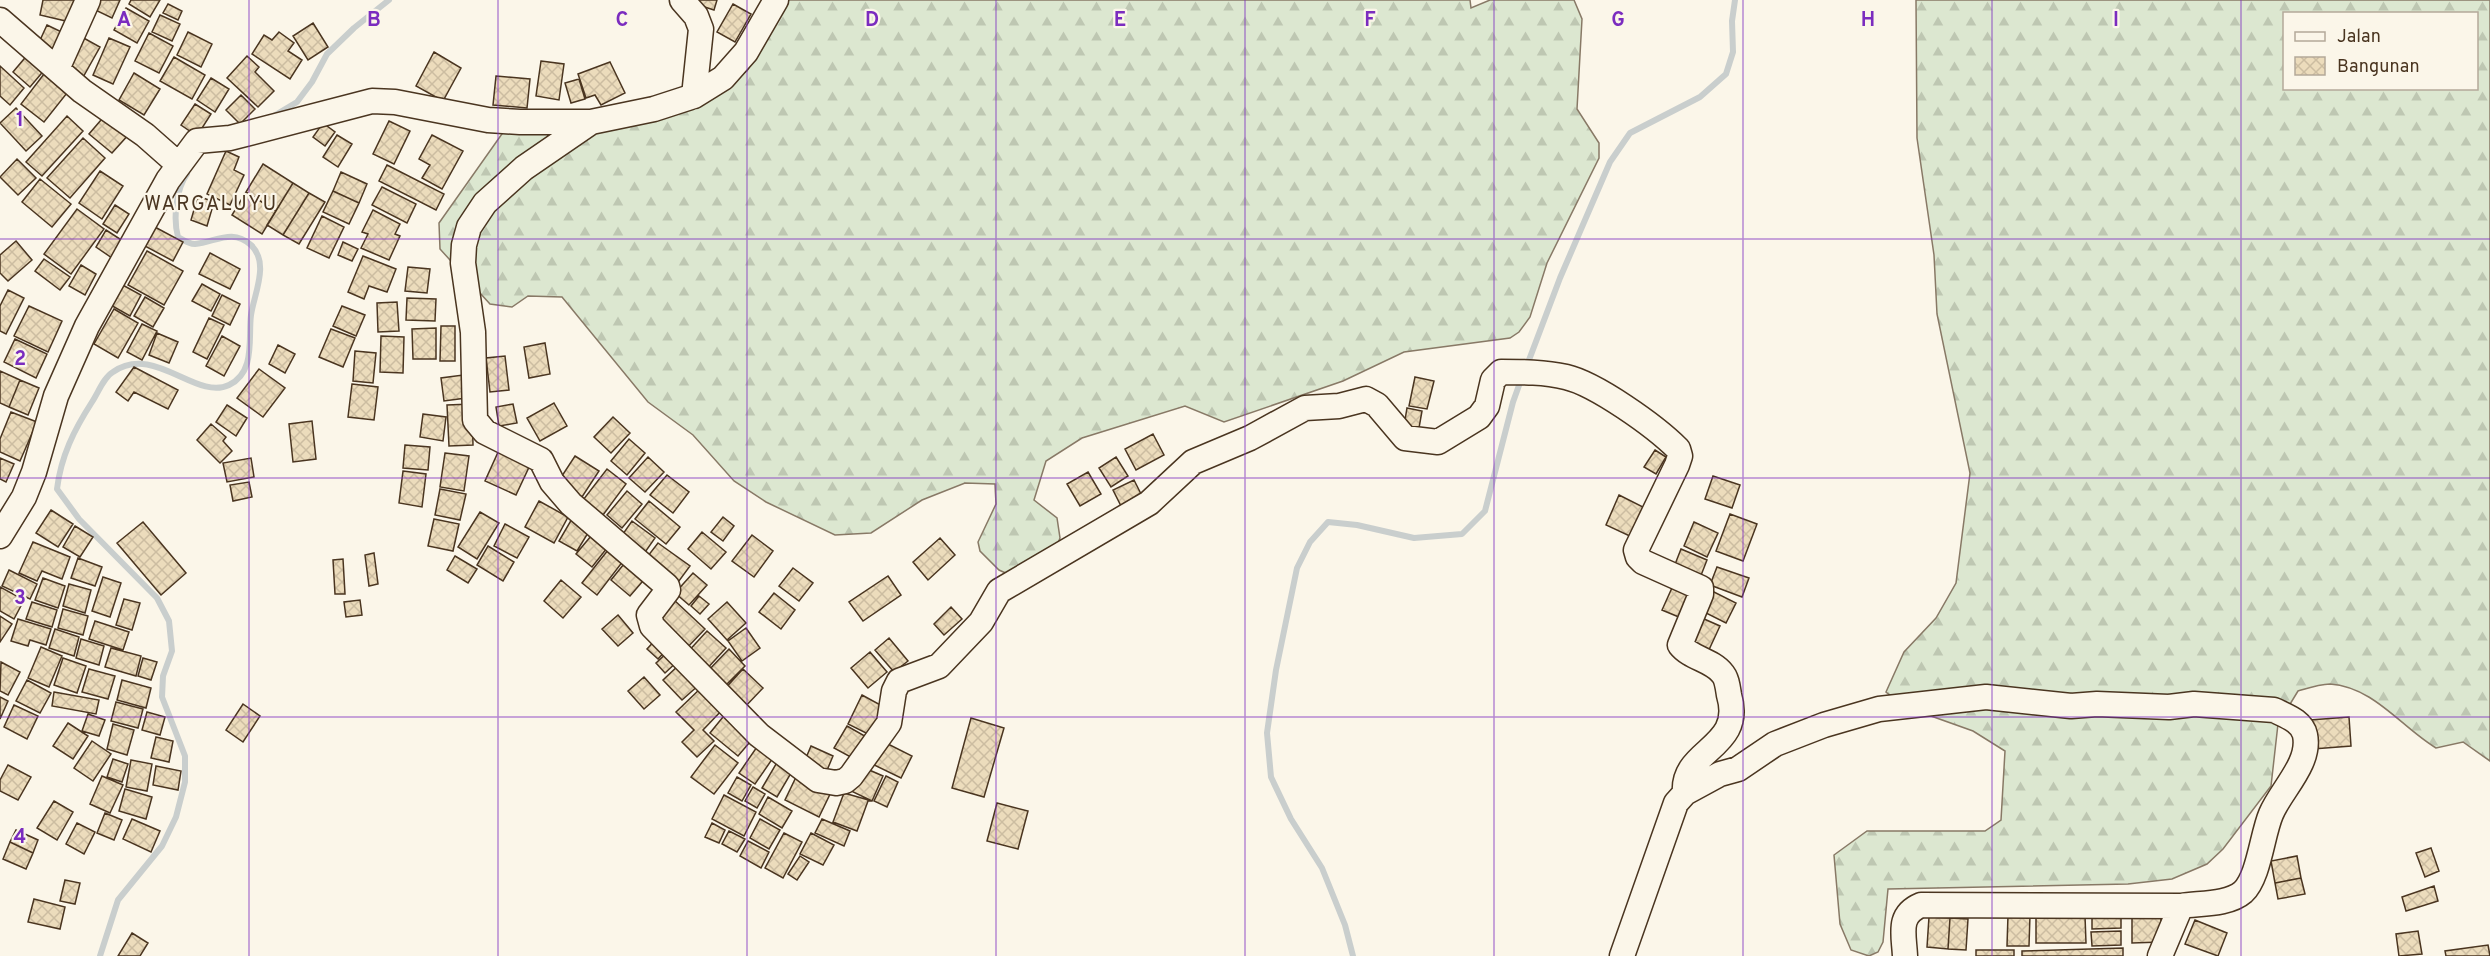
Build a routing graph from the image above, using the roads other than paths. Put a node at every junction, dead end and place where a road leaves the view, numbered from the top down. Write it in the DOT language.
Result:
graph roads {
  1 [pos="88,0"];
  2 [pos="682,0"];
  3 [pos="776,0"];
  4 [pos="0,20"];
  5 [pos="57,69"];
  6 [pos="694,96"];
  7 [pos="591,122"];
  8 [pos="179,165"];
  9 [pos="0,536"];
  10 [pos="1685,793"];
  11 [pos="2181,906"];
  12 [pos="1622,956"];
  13 [pos="1905,956"];
  14 [pos="2160,956"];
  1 -- 5 [label="street"];
  2 -- 6 [label="street"];
  3 -- 6 [label="street"];
  4 -- 5 [label="street"];
  5 -- 8 [label="street"];
  6 -- 7 [label="street"];
  7 -- 8 [label="street"];
  7 -- 10 [label="street"];
  8 -- 9 [label="street"];
  10 -- 11 [label="street"];
  10 -- 12 [label="street"];
  11 -- 13 [label="street"];
  11 -- 14 [label="street"];
}
